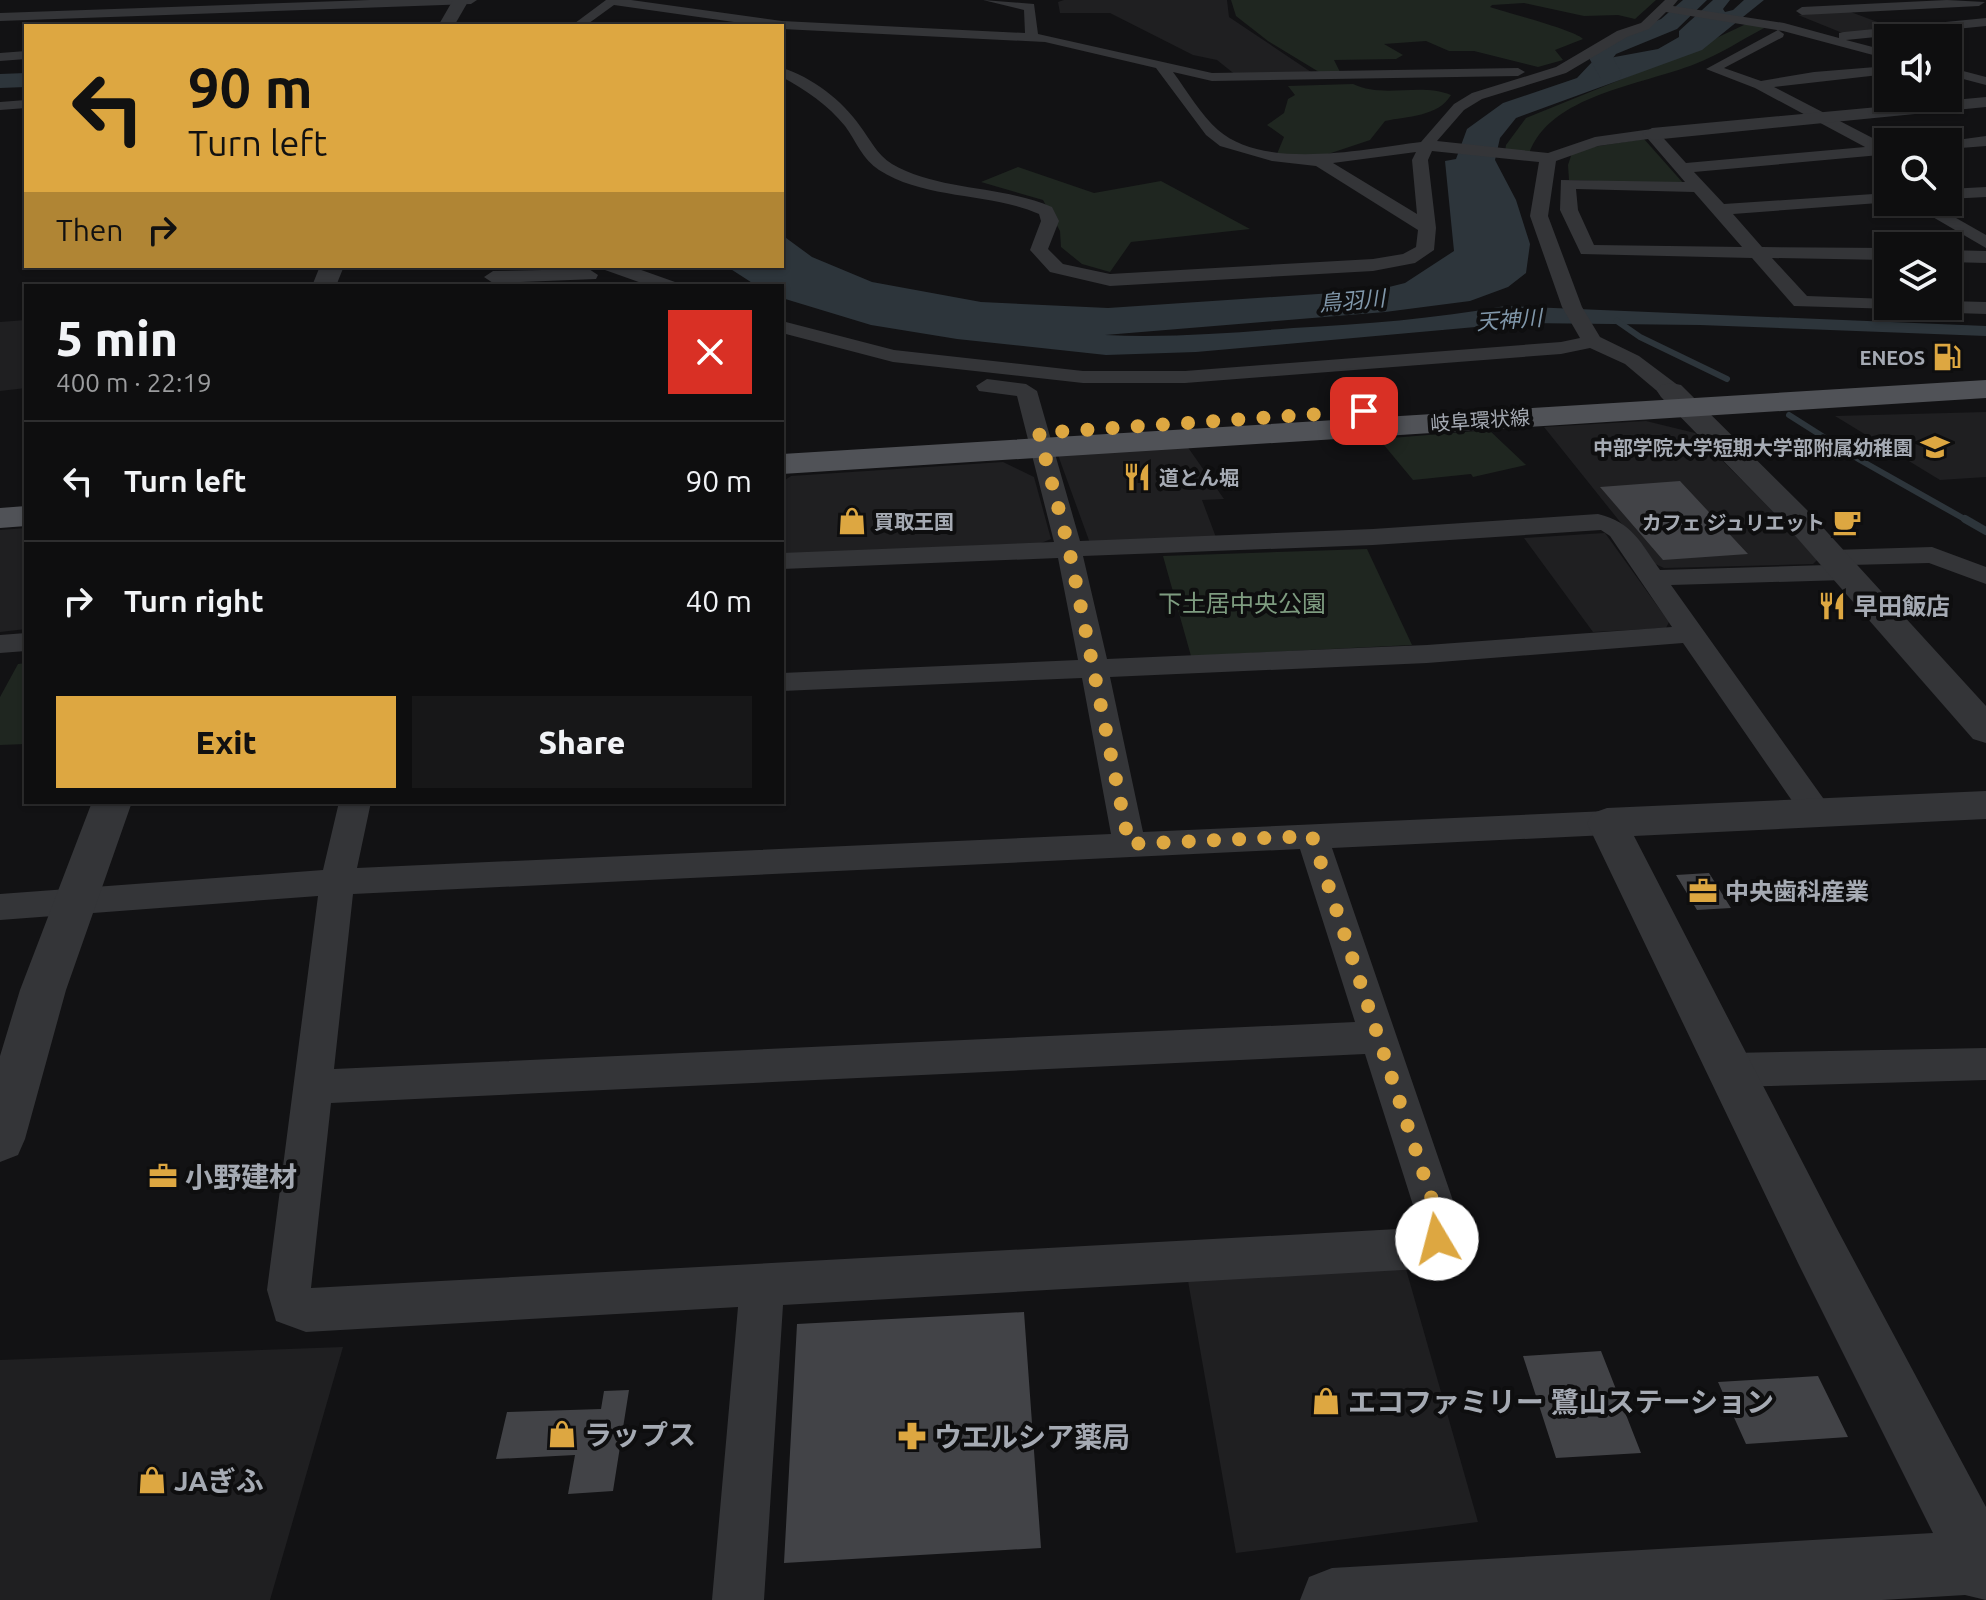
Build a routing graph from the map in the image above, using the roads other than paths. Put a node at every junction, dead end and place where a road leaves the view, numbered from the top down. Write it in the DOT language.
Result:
graph roads {
  1 [pos="461,0"];
  2 [pos="471,0"];
  3 [pos="612,0"];
  4 [pos="989,0"];
  5 [pos="1812,0"];
  6 [pos="1980,2"];
  7 [pos="264,3"];
  8 [pos="1669,6"];
  9 [pos="1802,11"];
  10 [pos="0,17"];
  11 [pos="1986,22"];
  12 [pos="243,24"];
  13 [pos="447,24"];
  14 [pos="580,24"];
  15 [pos="775,24"];
  16 [pos="784,25"];
  17 [pos="1773,28"];
  18 [pos="1032,38"];
  19 [pos="1825,38"];
  20 [pos="1874,51"];
  21 [pos="24,53"];
  22 [pos="0,54"];
  23 [pos="1162,67"];
  24 [pos="1561,70"];
  25 [pos="1874,71"];
  26 [pos="784,73"];
  27 [pos="1962,75"];
  28 [pos="1986,81"];
  29 [pos="1760,85"];
  30 [pos="1986,102"];
  31 [pos="24,104"];
  32 [pos="0,106"];
  33 [pos="1823,118"];
  34 [pos="1652,134"];
  35 [pos="1986,141"];
  36 [pos="1962,143"];
  37 [pos="1874,144"];
  38 [pos="1427,146"];
  39 [pos="1874,152"];
  40 [pos="1543,158"];
  41 [pos="1310,161"];
  42 [pos="1683,168"];
  43 [pos="1699,187"];
  44 [pos="1962,191"];
  45 [pos="1986,192"];
  46 [pos="1874,199"];
  47 [pos="1719,210"];
  48 [pos="1940,216"];
  49 [pos="1427,228"];
  50 [pos="1986,243"];
  51 [pos="1757,252"];
  52 [pos="1874,254"];
  53 [pos="1962,256"];
  54 [pos="1986,257"];
  55 [pos="618,268"];
  56 [pos="494,276"];
  57 [pos="590,276"];
  58 [pos="662,284"];
  59 [pos="1874,305"];
  60 [pos="1962,307"];
  61 [pos="1986,308"];
  62 [pos="784,328"];
  63 [pos="1588,334"];
  64 [pos="797,353"];
  65 [pos="1986,374"];
  66 [pos="1986,389"];
  67 [pos="1679,398"];
  68 [pos="1042,441"];
  69 [pos="784,447"];
  70 [pos="784,464"];
  71 [pos="24,499"];
  72 [pos="0,501"];
  73 [pos="24,516"];
  74 [pos="0,518"];
  75 [pos="1069,549"];
  76 [pos="784,561"];
  77 [pos="1839,565"];
  78 [pos="1986,576"];
  79 [pos="1652,578"];
  80 [pos="1690,634"];
  81 [pos="24,642"];
  82 [pos="0,644"];
  83 [pos="1093,668"];
  84 [pos="784,682"];
  85 [pos="1986,730"];
  86 [pos="111,804"];
  87 [pos="355,804"];
  88 [pos="1986,805"];
  89 [pos="1817,813"];
  90 [pos="1607,823"];
  91 [pos="1312,836"];
  92 [pos="1129,844"];
  93 [pos="337,882"];
  94 [pos="75,901"];
  95 [pos="0,907"];
  96 [pos="1378,1037"];
  97 [pos="1986,1064"];
  98 [pos="1731,1070"];
  99 [pos="315,1087"];
  100 [pos="0,1139"];
  101 [pos="762,1284"];
  102 [pos="1984,1565"];
  103 [pos="738,1600"];
  104 [pos="1332,1600"];
  1 -- 2 [label="street"];
  1 -- 7 [label="street"];
  1 -- 13 [label="street"];
  3 -- 14 [label="street"];
  3 -- 15 [label="street"];
  4 -- 18 [label="street"];
  5 -- 9 [label="street"];
  6 -- 9 [label="street"];
  7 -- 10 [label="street"];
  7 -- 12 [label="street"];
  8 -- 17 [label="street"];
  8 -- 24 [label="street"];
  9 -- 17 [label="street"];
  11 -- 19 [label="street"];
  16 -- 18 [label="street"];
  17 -- 19 [label="street"];
  17 -- 29 [label="street"];
  18 -- 23 [label="street"];
  19 -- 20 [label="street"];
  21 -- 22 [label="street"];
  23 -- 24 [label="street"];
  23 -- 41 [label="street"];
  24 -- 38 [label="street"];
  25 -- 29 [label="street"];
  26 -- 49 [label="street"];
  27 -- 28 [label="street"];
  29 -- 33 [label="street"];
  30 -- 33 [label="street"];
  31 -- 32 [label="street"];
  33 -- 34 [label="street"];
  33 -- 37 [label="street"];
  34 -- 40 [label="street"];
  34 -- 42 [label="street"];
  35 -- 36 [label="street"];
  38 -- 40 [label="street"];
  38 -- 41 [label="street"];
  38 -- 49 [label="street"];
  39 -- 42 [label="street"];
  40 -- 63 [label="street"];
  41 -- 49 [label="street"];
  42 -- 43 [label="street"];
  43 -- 47 [label="street"];
  43 -- 51 [label="street"];
  44 -- 45 [label="street"];
  46 -- 47 [label="street"];
  47 -- 51 [label="street"];
  48 -- 50 [label="street"];
  51 -- 52 [label="street"];
  51 -- 59 [label="street"];
  53 -- 54 [label="street"];
  55 -- 58 [label="street"];
  56 -- 57 [label="street"];
  60 -- 61 [label="street"];
  62 -- 63 [label="street"];
  63 -- 67 [label="street"];
  64 -- 68 [label="street"];
  65 -- 67 [label="main road, 岐阜環状線"];
  66 -- 67 [label="main road, 岐阜環状線"];
  67 -- 68 [label="main road, 岐阜環状線"];
  67 -- 77 [label="street"];
  68 -- 69 [label="main road, 岐阜環状線"];
  68 -- 70 [label="main road, 岐阜環状線"];
  68 -- 75 [label="street"];
  71 -- 72 [label="main road"];
  73 -- 74 [label="main road"];
  75 -- 76 [label="street"];
  75 -- 79 [label="street"];
  75 -- 83 [label="street"];
  77 -- 78 [label="street"];
  77 -- 79 [label="street"];
  77 -- 85 [label="street"];
  79 -- 80 [label="street"];
  80 -- 83 [label="street"];
  80 -- 89 [label="street"];
  81 -- 82 [label="street"];
  83 -- 84 [label="street"];
  83 -- 92 [label="street"];
  86 -- 94 [label="street"];
  87 -- 93 [label="street"];
  88 -- 89 [label="street"];
  89 -- 90 [label="street"];
  90 -- 91 [label="street"];
  90 -- 98 [label="street"];
  91 -- 92 [label="street"];
  91 -- 96 [label="street"];
  92 -- 93 [label="street"];
  93 -- 94 [label="street"];
  93 -- 99 [label="street"];
  94 -- 95 [label="street"];
  94 -- 100 [label="street"];
  96 -- 99 [label="street"];
  96 -- 101 [label="street"];
  97 -- 98 [label="street"];
  98 -- 102 [label="street"];
  99 -- 101 [label="street"];
  101 -- 103 [label="street"];
  102 -- 104 [label="street"];
}
